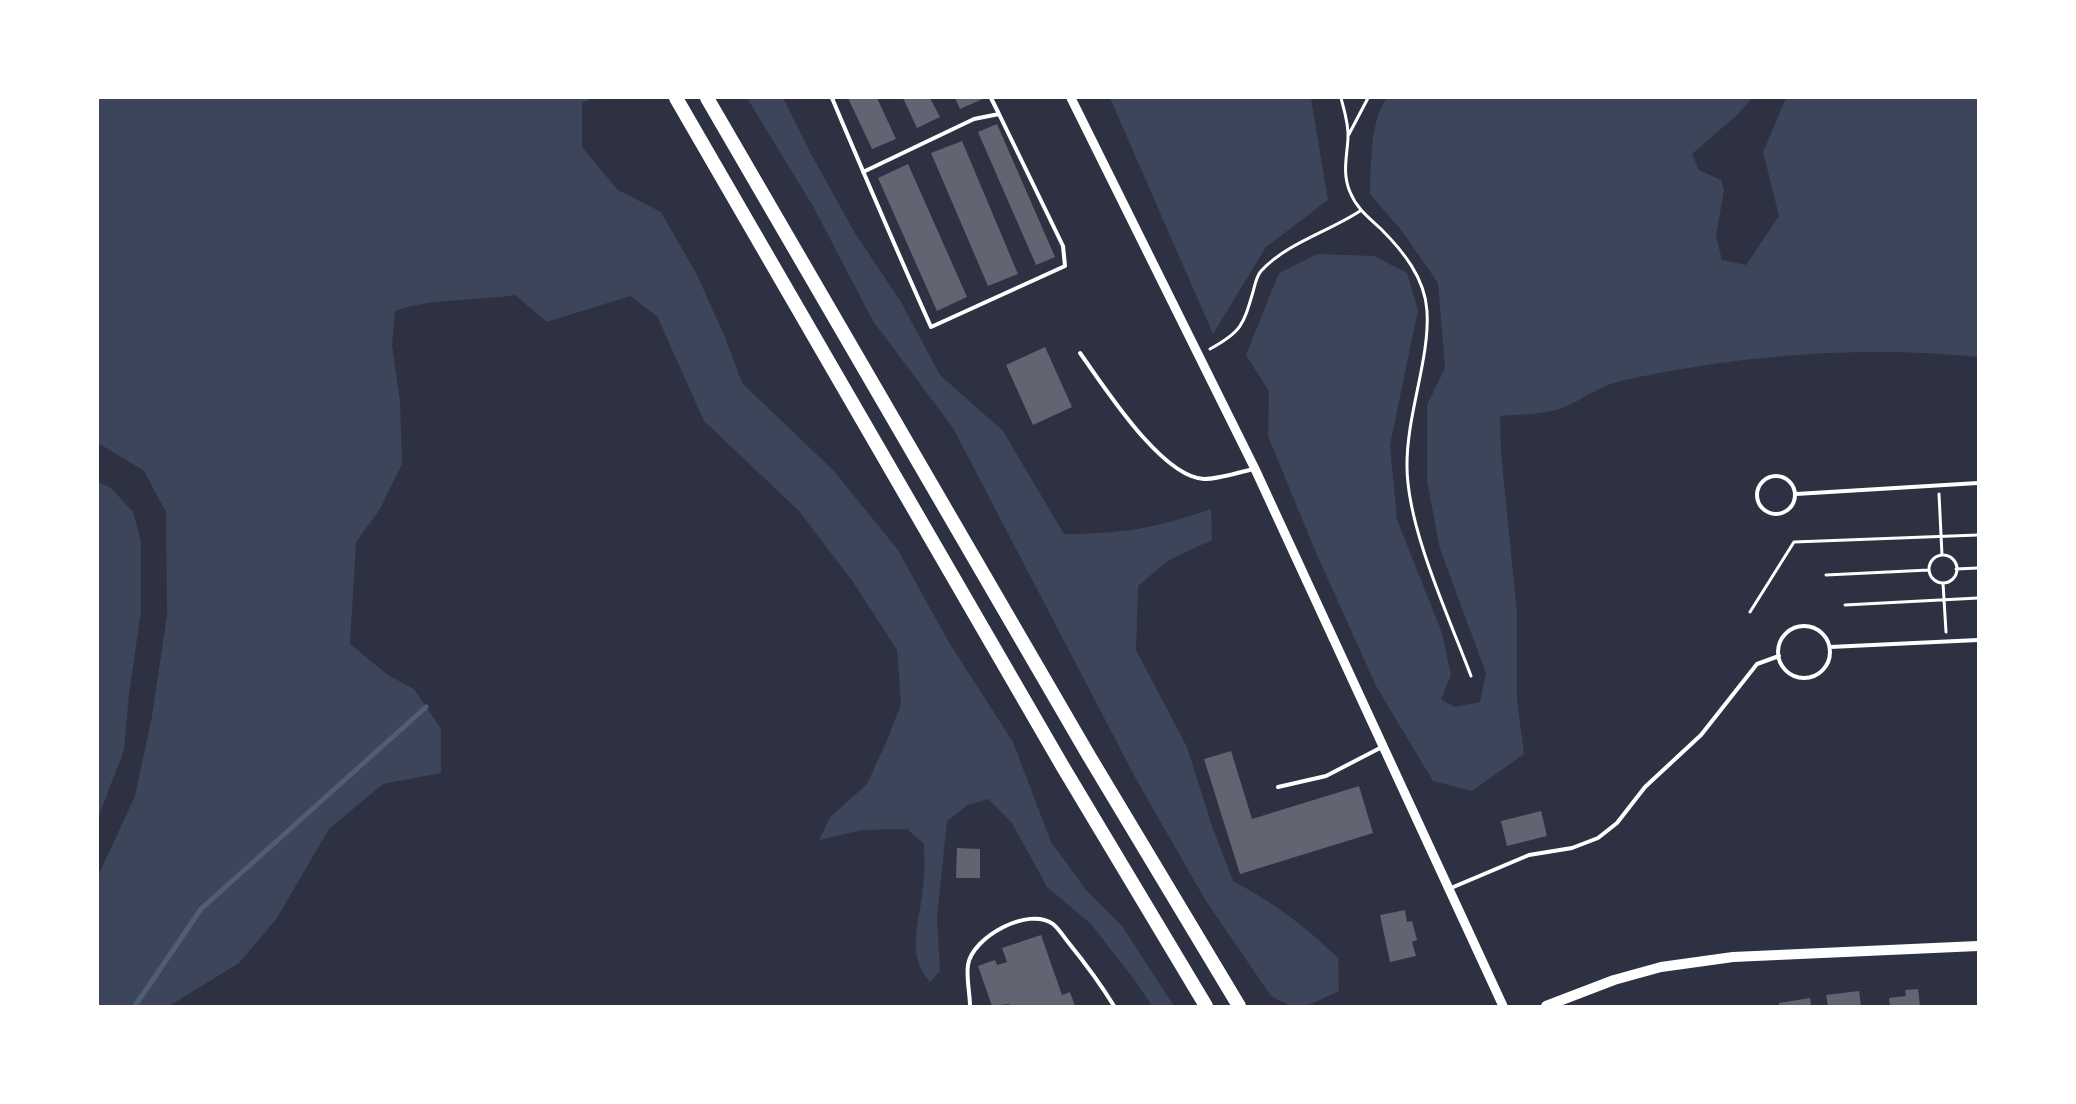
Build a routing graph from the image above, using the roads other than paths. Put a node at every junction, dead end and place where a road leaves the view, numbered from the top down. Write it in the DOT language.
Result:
graph roads {
  1 [pos="676,98"];
  2 [pos="707,98"];
  3 [pos="832,98"];
  4 [pos="991,98"];
  5 [pos="1071,98"];
  6 [pos="999,114"];
  7 [pos="863,172"];
  8 [pos="1080,353"];
  9 [pos="1255,469"];
  10 [pos="1978,483"];
  11 [pos="1796,494"];
  12 [pos="1978,640"];
  13 [pos="1830,647"];
  14 [pos="1779,656"];
  15 [pos="1383,747"];
  16 [pos="1278,787"];
  17 [pos="1448,889"];
  18 [pos="1978,946"];
  19 [pos="970,1006"];
  20 [pos="1114,1006"];
  21 [pos="1206,1006"];
  22 [pos="1239,1006"];
  23 [pos="1503,1006"];
  24 [pos="1546,1006"];
  1 -- 21 [label="highway"];
  2 -- 22 [label="highway"];
  3 -- 7 [label="lane"];
  4 -- 6 [label="lane"];
  5 -- 9 [label="street"];
  6 -- 7 [label="lane"];
  6 -- 7 [label="lane"];
  8 -- 9 [label="lane"];
  9 -- 15 [label="street"];
  10 -- 11 [label="lane"];
  11 -- 11 [label="lane"];
  12 -- 13 [label="lane"];
  13 -- 14 [label="lane"];
  13 -- 14 [label="lane"];
  14 -- 17 [label="lane"];
  15 -- 16 [label="lane"];
  15 -- 17 [label="street"];
  17 -- 23 [label="street"];
  18 -- 24 [label="main road"];
  19 -- 20 [label="lane"];
}
